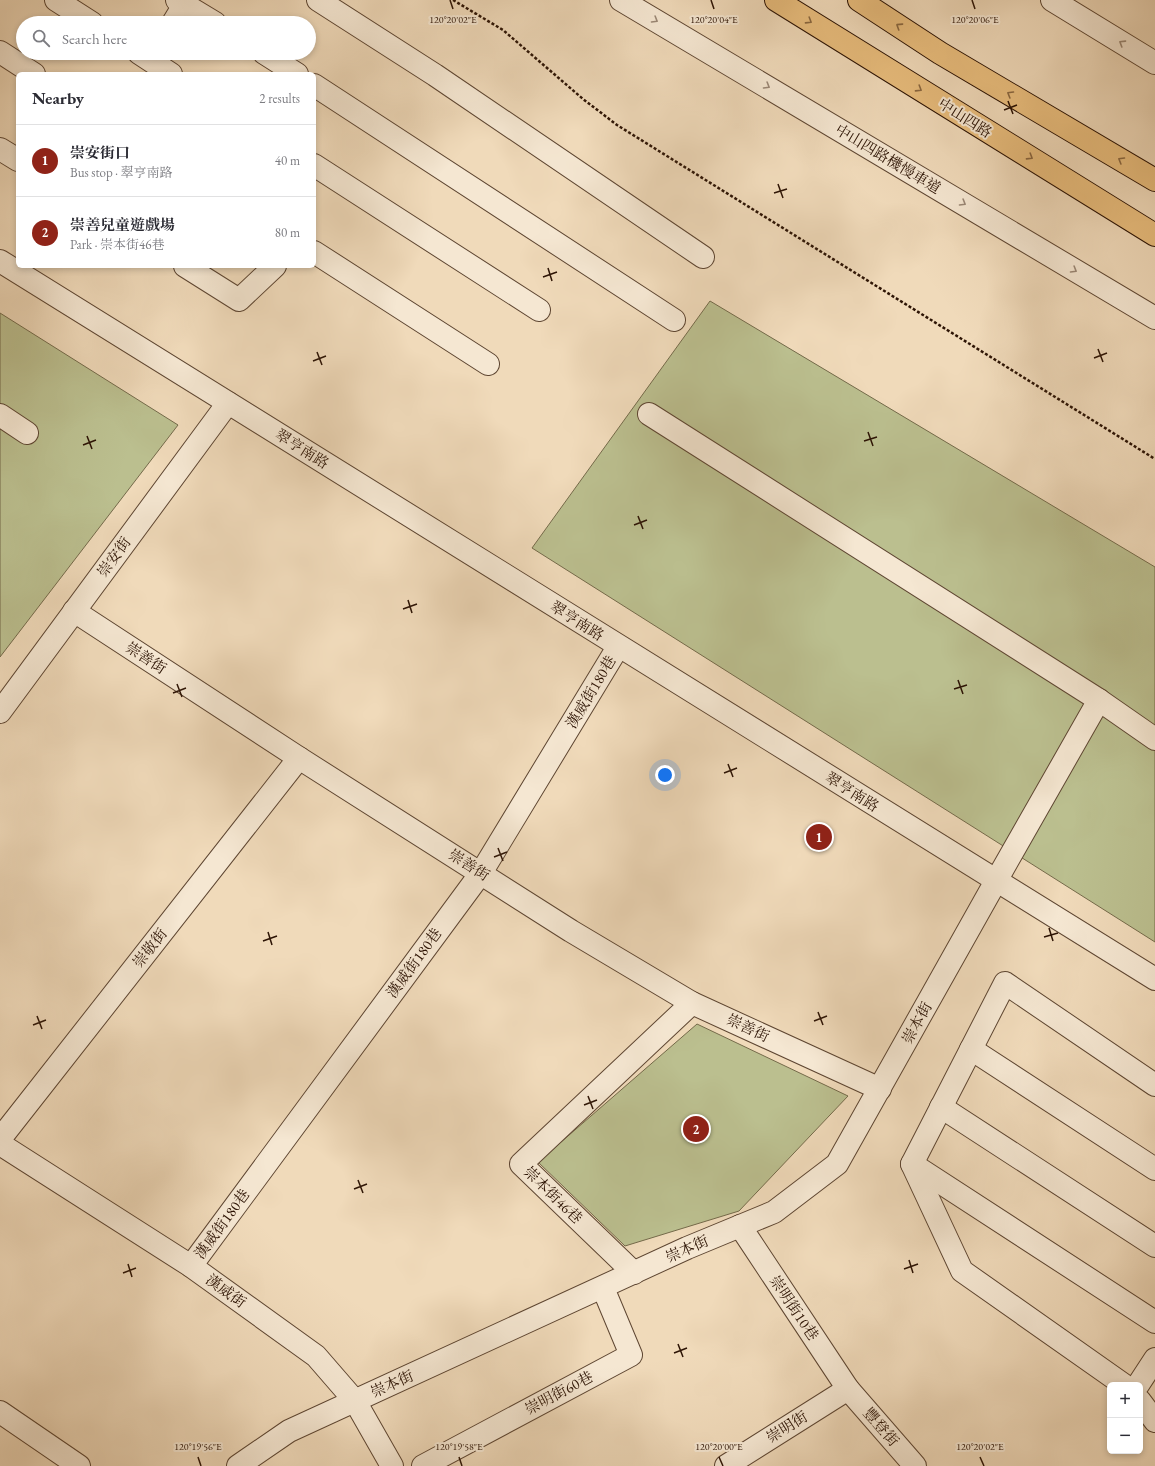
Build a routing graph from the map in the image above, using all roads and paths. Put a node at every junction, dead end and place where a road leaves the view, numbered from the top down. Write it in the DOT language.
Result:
graph roads {
  1 [pos="56,0"];
  2 [pos="318,0"];
  3 [pos="453,0"];
  4 [pos="622,0"];
  5 [pos="776,0"];
  6 [pos="859,0"];
  7 [pos="1052,0"];
  8 [pos="183,1"];
  9 [pos="81,16"];
  10 [pos="176,16"];
  11 [pos="205,16"];
  12 [pos="0,52"];
  13 [pos="154,60"];
  14 [pos="275,60"];
  15 [pos="1155,63"];
  16 [pos="31,72"];
  17 [pos="169,72"];
  18 [pos="294,72"];
  19 [pos="316,86"];
  20 [pos="0,149"];
  21 [pos="16,159"];
  22 [pos="316,166"];
  23 [pos="1155,180"];
  24 [pos="1155,235"];
  25 [pos="316,253"];
  26 [pos="703,257"];
  27 [pos="0,261"];
  28 [pos="188,268"];
  29 [pos="273,268"];
  30 [pos="539,310"];
  31 [pos="1155,318"];
  32 [pos="674,320"];
  33 [pos="488,364"];
  34 [pos="228,403"];
  35 [pos="649,414"];
  36 [pos="0,415"];
  37 [pos="27,433"];
  38 [pos="1155,459"];
  39 [pos="74,611"];
  40 [pos="618,647"];
  41 [pos="1099,700"];
  42 [pos="0,712"];
  43 [pos="1155,739"];
  44 [pos="299,758"];
  45 [pos="481,873"];
  46 [pos="996,880"];
  47 [pos="1155,979"];
  48 [pos="692,1003"];
  49 [pos="970,1050"];
  50 [pos="1155,1085"];
  51 [pos="880,1089"];
  52 [pos="941,1107"];
  53 [pos="0,1139"];
  54 [pos="0,1144"];
  55 [pos="912,1164"];
  56 [pos="1155,1169"];
  57 [pos="740,1226"];
  58 [pos="1155,1246"];
  59 [pos="191,1266"];
  60 [pos="634,1273"];
  61 [pos="603,1288"];
  62 [pos="1155,1322"];
  63 [pos="1155,1359"];
  64 [pos="1120,1382"];
  65 [pos="1140,1382"];
  66 [pos="848,1389"];
  67 [pos="355,1401"];
  68 [pos="1143,1405"];
  69 [pos="0,1412"];
  70 [pos="1155,1421"];
  71 [pos="79,1466"];
  72 [pos="238,1466"];
  73 [pos="392,1466"];
  74 [pos="423,1466"];
  75 [pos="726,1466"];
  76 [pos="915,1466"];
  1 -- 9 [label="street"];
  2 -- 26 [label="street"];
  3 -- 38 [label="path"];
  4 -- 31 [label="street, 中山四路機慢車道, one-way"];
  5 -- 24 [label="main road, 中山四路, one-way"];
  23 -- 6 [label="main road, one-way"];
  15 -- 7 [label="street, one-way"];
  8 -- 10 [label="street"];
  8 -- 11 [label="street"];
  12 -- 16 [label="street"];
  13 -- 17 [label="street"];
  14 -- 18 [label="street"];
  19 -- 32 [label="street"];
  20 -- 21 [label="street"];
  22 -- 30 [label="street"];
  25 -- 33 [label="street"];
  27 -- 34 [label="street, 翠亨南路"];
  28 -- 29 [label="street"];
  34 -- 39 [label="street, 崇安街"];
  34 -- 40 [label="street, 翠亨南路"];
  35 -- 41 [label="street"];
  36 -- 37 [label="street"];
  39 -- 42 [label="street, 崇安街"];
  39 -- 44 [label="street, 崇善街"];
  40 -- 45 [label="street, 漢威街180巷"];
  40 -- 46 [label="street, 翠亨南路"];
  41 -- 43 [label="street"];
  41 -- 46 [label="street, 崇本街"];
  44 -- 45 [label="street, 崇善街"];
  44 -- 53 [label="street, 崇敬街"];
  45 -- 48 [label="street, 崇善街"];
  45 -- 59 [label="street, 漢威街180巷"];
  46 -- 47 [label="street, 翠亨南路"];
  46 -- 51 [label="street, 崇本街"];
  48 -- 51 [label="street, 崇善街"];
  48 -- 60 [label="street, 崇本街46巷"];
  49 -- 50 [label="street"];
  49 -- 52 [label="street"];
  49 -- 56 [label="street"];
  51 -- 57 [label="street, 崇本街"];
  52 -- 55 [label="street"];
  52 -- 58 [label="street"];
  54 -- 59 [label="street, 漢威街"];
  55 -- 62 [label="street"];
  55 -- 64 [label="street"];
  57 -- 60 [label="street, 崇本街"];
  57 -- 66 [label="street, 崇明街10巷"];
  59 -- 67 [label="street, 漢威街"];
  60 -- 61 [label="street, 崇本街"];
  61 -- 67 [label="street, 崇本街"];
  61 -- 74 [label="street, 崇明街60巷"];
  63 -- 65 [label="street"];
  66 -- 75 [label="street, 崇明街"];
  66 -- 76 [label="street, 豐登街"];
  67 -- 72 [label="street, 崇本街"];
  67 -- 73 [label="street, 漢威街"];
  68 -- 70 [label="street"];
  69 -- 71 [label="street"];
}
